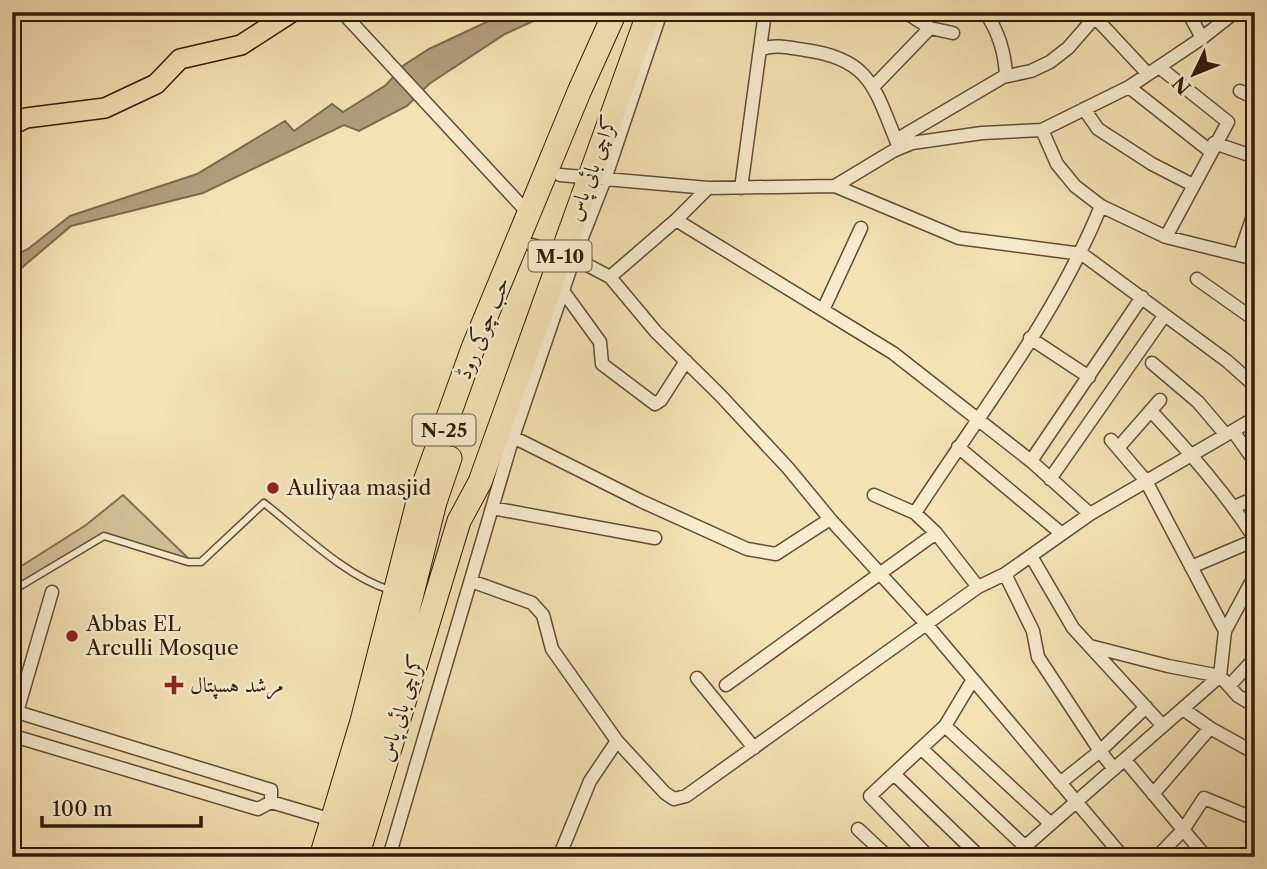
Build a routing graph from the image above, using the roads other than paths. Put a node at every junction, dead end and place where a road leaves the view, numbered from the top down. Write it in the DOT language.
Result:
graph roads {
  1 [pos="292,12"];
  2 [pos="342,12"];
  3 [pos="765,12"];
  4 [pos="905,12"];
  5 [pos="985,12"];
  6 [pos="1188,12"];
  7 [pos="1232,13"];
  8 [pos="1093,15"];
  9 [pos="614,16"];
  10 [pos="653,18"];
  11 [pos="930,28"];
  12 [pos="953,33"];
  13 [pos="1202,38"];
  14 [pos="762,49"];
  15 [pos="1153,71"];
  16 [pos="1006,76"];
  17 [pos="873,87"];
  18 [pos="1129,87"];
  19 [pos="1240,91"];
  20 [pos="1255,98"];
  21 [pos="1084,109"];
  22 [pos="12,125"];
  23 [pos="1042,130"];
  24 [pos="898,144"];
  25 [pos="1212,147"];
  26 [pos="1255,157"];
  27 [pos="560,175"];
  28 [pos="597,178"];
  29 [pos="1193,185"];
  30 [pos="835,186"];
  31 [pos="708,188"];
  32 [pos="741,188"];
  33 [pos="1101,206"];
  34 [pos="1255,210"];
  35 [pos="528,214"];
  36 [pos="676,220"];
  37 [pos="861,228"];
  38 [pos="1166,237"];
  39 [pos="532,245"];
  40 [pos="1082,254"];
  41 [pos="1240,254"];
  42 [pos="567,256"];
  43 [pos="1255,259"];
  44 [pos="610,277"];
  45 [pos="1197,279"];
  46 [pos="563,291"];
  47 [pos="1142,297"];
  48 [pos="823,310"];
  49 [pos="1164,316"];
  50 [pos="1255,320"];
  51 [pos="1030,338"];
  52 [pos="686,361"];
  53 [pos="1152,363"];
  54 [pos="1089,377"];
  55 [pos="1255,386"];
  56 [pos="1160,400"];
  57 [pos="1150,411"];
  58 [pos="1255,418"];
  59 [pos="979,420"];
  60 [pos="1229,433"];
  61 [pos="513,437"];
  62 [pos="958,447"];
  63 [pos="1192,455"];
  64 [pos="1031,461"];
  65 [pos="1255,462"];
  66 [pos="1050,479"];
  67 [pos="1146,481"];
  68 [pos="874,495"];
  69 [pos="1255,498"];
  70 [pos="1234,507"];
  71 [pos="492,508"];
  72 [pos="915,513"];
  73 [pos="1090,514"];
  74 [pos="830,519"];
  75 [pos="936,533"];
  76 [pos="1062,534"];
  77 [pos="655,538"];
  78 [pos="1255,540"];
  79 [pos="1031,556"];
  80 [pos="1191,567"];
  81 [pos="880,572"];
  82 [pos="1005,574"];
  83 [pos="457,576"];
  84 [pos="1255,576"];
  85 [pos="978,587"];
  86 [pos="12,591"];
  87 [pos="395,591"];
  88 [pos="52,592"];
  89 [pos="927,625"];
  90 [pos="1225,631"];
  91 [pos="1090,646"];
  92 [pos="1255,658"];
  93 [pos="1220,676"];
  94 [pos="697,678"];
  95 [pos="972,681"];
  96 [pos="726,685"];
  97 [pos="1230,685"];
  98 [pos="1255,706"];
  99 [pos="1146,707"];
  100 [pos="1183,709"];
  101 [pos="17,712"];
  102 [pos="945,726"];
  103 [pos="1163,726"];
  104 [pos="12,727"];
  105 [pos="1210,728"];
  106 [pos="12,733"];
  107 [pos="617,741"];
  108 [pos="754,748"];
  109 [pos="922,749"];
  110 [pos="1100,751"];
  111 [pos="1255,752"];
  112 [pos="1119,764"];
  113 [pos="894,774"];
  114 [pos="1060,783"];
  115 [pos="1153,794"];
  116 [pos="271,802"];
  117 [pos="1076,802"];
  118 [pos="1255,818"];
  119 [pos="332,820"];
  120 [pos="1051,824"];
  121 [pos="858,828"];
  122 [pos="1183,830"];
  123 [pos="1025,846"];
  124 [pos="321,857"];
  125 [pos="340,857"];
  126 [pos="357,857"];
  127 [pos="372,857"];
  128 [pos="389,857"];
  129 [pos="559,857"];
  130 [pos="888,857"];
  131 [pos="929,857"];
  132 [pos="980,857"];
  133 [pos="1013,857"];
  134 [pos="1036,857"];
  135 [pos="1123,857"];
  136 [pos="1157,857"];
  137 [pos="1206,857"];
  1 -- 22 [label="main road"];
  2 -- 35 [label="street"];
  3 -- 14 [label="street"];
  4 -- 11 [label="street"];
  5 -- 16 [label="street"];
  6 -- 13 [label="street"];
  7 -- 13 [label="street"];
  8 -- 15 [label="street"];
  8 -- 16 [label="street"];
  9 -- 27 [label="highway"];
  9 -- 35 [label="highway, حب چوکی روڈ / N-25"];
  10 -- 28 [label="highway, کراچی بائی پاس / M-10"];
  11 -- 12 [label="street"];
  11 -- 17 [label="street"];
  13 -- 15 [label="street"];
  14 -- 17 [label="street"];
  14 -- 32 [label="street"];
  15 -- 18 [label="street"];
  15 -- 25 [label="street"];
  16 -- 24 [label="street"];
  17 -- 24 [label="street"];
  18 -- 21 [label="street"];
  18 -- 25 [label="street"];
  19 -- 20 [label="street"];
  21 -- 23 [label="street"];
  21 -- 29 [label="street"];
  23 -- 24 [label="street"];
  23 -- 33 [label="street"];
  24 -- 30 [label="street"];
  25 -- 26 [label="street"];
  25 -- 29 [label="street"];
  27 -- 28 [label="street"];
  27 -- 39 [label="highway"];
  28 -- 31 [label="street"];
  28 -- 42 [label="highway, کراچی بائی پاس / M-10"];
  29 -- 38 [label="street"];
  30 -- 32 [label="street"];
  30 -- 40 [label="street"];
  31 -- 32 [label="street"];
  31 -- 36 [label="street"];
  33 -- 38 [label="street"];
  33 -- 40 [label="street"];
  34 -- 41 [label="street"];
  35 -- 87 [label="highway, حب چوکی روڈ / N-25"];
  36 -- 44 [label="street"];
  36 -- 48 [label="street"];
  37 -- 48 [label="street"];
  38 -- 41 [label="street"];
  39 -- 42 [label="street"];
  39 -- 125 [label="highway"];
  40 -- 47 [label="street"];
  40 -- 51 [label="street"];
  41 -- 43 [label="street"];
  42 -- 44 [label="street"];
  42 -- 46 [label="street"];
  42 -- 83 [label="highway, کراچی بائی پاس / M-10"];
  44 -- 52 [label="street"];
  45 -- 50 [label="street"];
  46 -- 52 [label="street"];
  46 -- 61 [label="street"];
  47 -- 49 [label="street"];
  47 -- 54 [label="street"];
  48 -- 59 [label="street"];
  49 -- 55 [label="street"];
  49 -- 66 [label="street"];
  51 -- 54 [label="street"];
  51 -- 59 [label="street"];
  52 -- 74 [label="street"];
  53 -- 60 [label="street"];
  54 -- 64 [label="street"];
  56 -- 57 [label="street"];
  57 -- 63 [label="street"];
  57 -- 67 [label="street"];
  58 -- 60 [label="street"];
  59 -- 62 [label="street"];
  59 -- 64 [label="street"];
  60 -- 63 [label="street"];
  60 -- 65 [label="street"];
  61 -- 71 [label="street"];
  61 -- 74 [label="street"];
  62 -- 72 [label="street"];
  62 -- 76 [label="street"];
  63 -- 67 [label="street"];
  63 -- 70 [label="street"];
  64 -- 66 [label="street"];
  66 -- 73 [label="street"];
  67 -- 73 [label="street"];
  67 -- 80 [label="street"];
  68 -- 72 [label="street"];
  69 -- 70 [label="street"];
  70 -- 78 [label="street"];
  71 -- 77 [label="street"];
  71 -- 83 [label="street"];
  72 -- 75 [label="street"];
  73 -- 76 [label="street"];
  74 -- 81 [label="street"];
  75 -- 81 [label="street"];
  75 -- 85 [label="street"];
  76 -- 79 [label="street"];
  78 -- 80 [label="street"];
  79 -- 82 [label="street"];
  79 -- 91 [label="street"];
  80 -- 90 [label="street"];
  81 -- 89 [label="street"];
  81 -- 96 [label="street"];
  82 -- 85 [label="street"];
  82 -- 110 [label="street"];
  83 -- 107 [label="street"];
  83 -- 126 [label="highway, کراچی بائی پاس / M-10"];
  83 -- 127 [label="highway, کراچی بائی پاس / M-10"];
  83 -- 128 [label="street"];
  84 -- 90 [label="street"];
  85 -- 89 [label="street"];
  86 -- 87 [label="lane"];
  87 -- 119 [label="highway, حب چوکی روڈ / N-25"];
  88 -- 101 [label="street"];
  89 -- 95 [label="street"];
  89 -- 108 [label="street"];
  90 -- 93 [label="street"];
  91 -- 93 [label="street"];
  91 -- 99 [label="street"];
  92 -- 97 [label="street"];
  93 -- 97 [label="street"];
  93 -- 100 [label="street"];
  94 -- 108 [label="street"];
  95 -- 102 [label="street"];
  95 -- 114 [label="street"];
  97 -- 98 [label="street"];
  99 -- 103 [label="street"];
  99 -- 110 [label="street"];
  100 -- 103 [label="street"];
  100 -- 105 [label="street"];
  101 -- 104 [label="street"];
  101 -- 116 [label="street"];
  102 -- 109 [label="street"];
  102 -- 120 [label="street"];
  103 -- 112 [label="street"];
  105 -- 111 [label="street"];
  105 -- 115 [label="street"];
  106 -- 116 [label="street"];
  107 -- 108 [label="street"];
  107 -- 129 [label="street"];
  109 -- 113 [label="street"];
  109 -- 123 [label="street"];
  110 -- 112 [label="street"];
  110 -- 114 [label="street"];
  112 -- 115 [label="street"];
  112 -- 117 [label="street"];
  113 -- 131 [label="street"];
  113 -- 132 [label="street"];
  114 -- 117 [label="street"];
  115 -- 122 [label="street"];
  116 -- 119 [label="street"];
  117 -- 120 [label="street"];
  117 -- 135 [label="street"];
  118 -- 122 [label="street"];
  119 -- 124 [label="highway, حب چوکی روڈ / N-25"];
  120 -- 123 [label="street"];
  121 -- 130 [label="street"];
  122 -- 136 [label="street"];
  122 -- 137 [label="street"];
  123 -- 133 [label="street"];
  123 -- 134 [label="street"];
}
